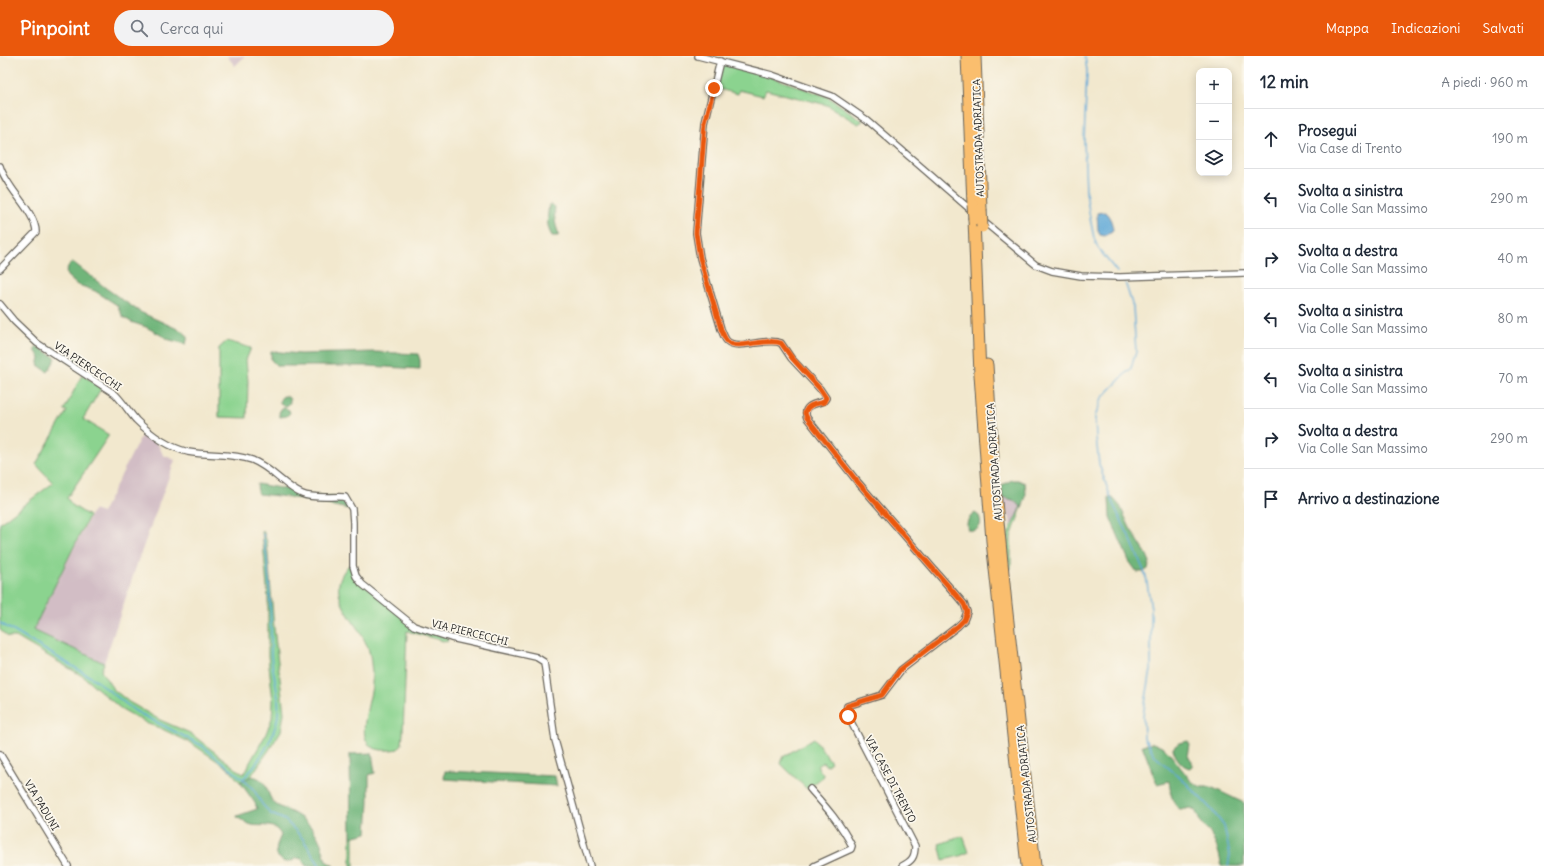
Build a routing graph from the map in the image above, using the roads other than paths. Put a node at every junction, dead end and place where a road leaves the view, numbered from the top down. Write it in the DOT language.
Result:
graph roads {
  1 [pos="698,56"];
  2 [pos="967,56"];
  3 [pos="975,56"];
  4 [pos="720,61"];
  5 [pos="0,166"];
  6 [pos="977,207"];
  7 [pos="978,223"];
  8 [pos="0,269"];
  9 [pos="1244,273"];
  10 [pos="0,304"];
  11 [pos="0,754"];
  12 [pos="810,789"];
  13 [pos="68,866"];
  14 [pos="590,866"];
  15 [pos="814,866"];
  16 [pos="902,866"];
  17 [pos="1027,866"];
  18 [pos="1035,866"];
  1 -- 4 [label="street"];
  2 -- 6 [label="highway, AUTOSTRADA ADRIATICA"];
  3 -- 6 [label="highway, AUTOSTRADA ADRIATICA"];
  4 -- 9 [label="street"];
  4 -- 16 [label="street, VIA CASE DI TRENTO"];
  5 -- 8 [label="street"];
  6 -- 7 [label="highway, AUTOSTRADA ADRIATICA, bridge"];
  7 -- 17 [label="highway, AUTOSTRADA ADRIATICA"];
  7 -- 18 [label="highway, AUTOSTRADA ADRIATICA"];
  10 -- 14 [label="street, VIA PIERCECCHI"];
  11 -- 13 [label="street, VIA PADUNI"];
  12 -- 15 [label="street"];
}
